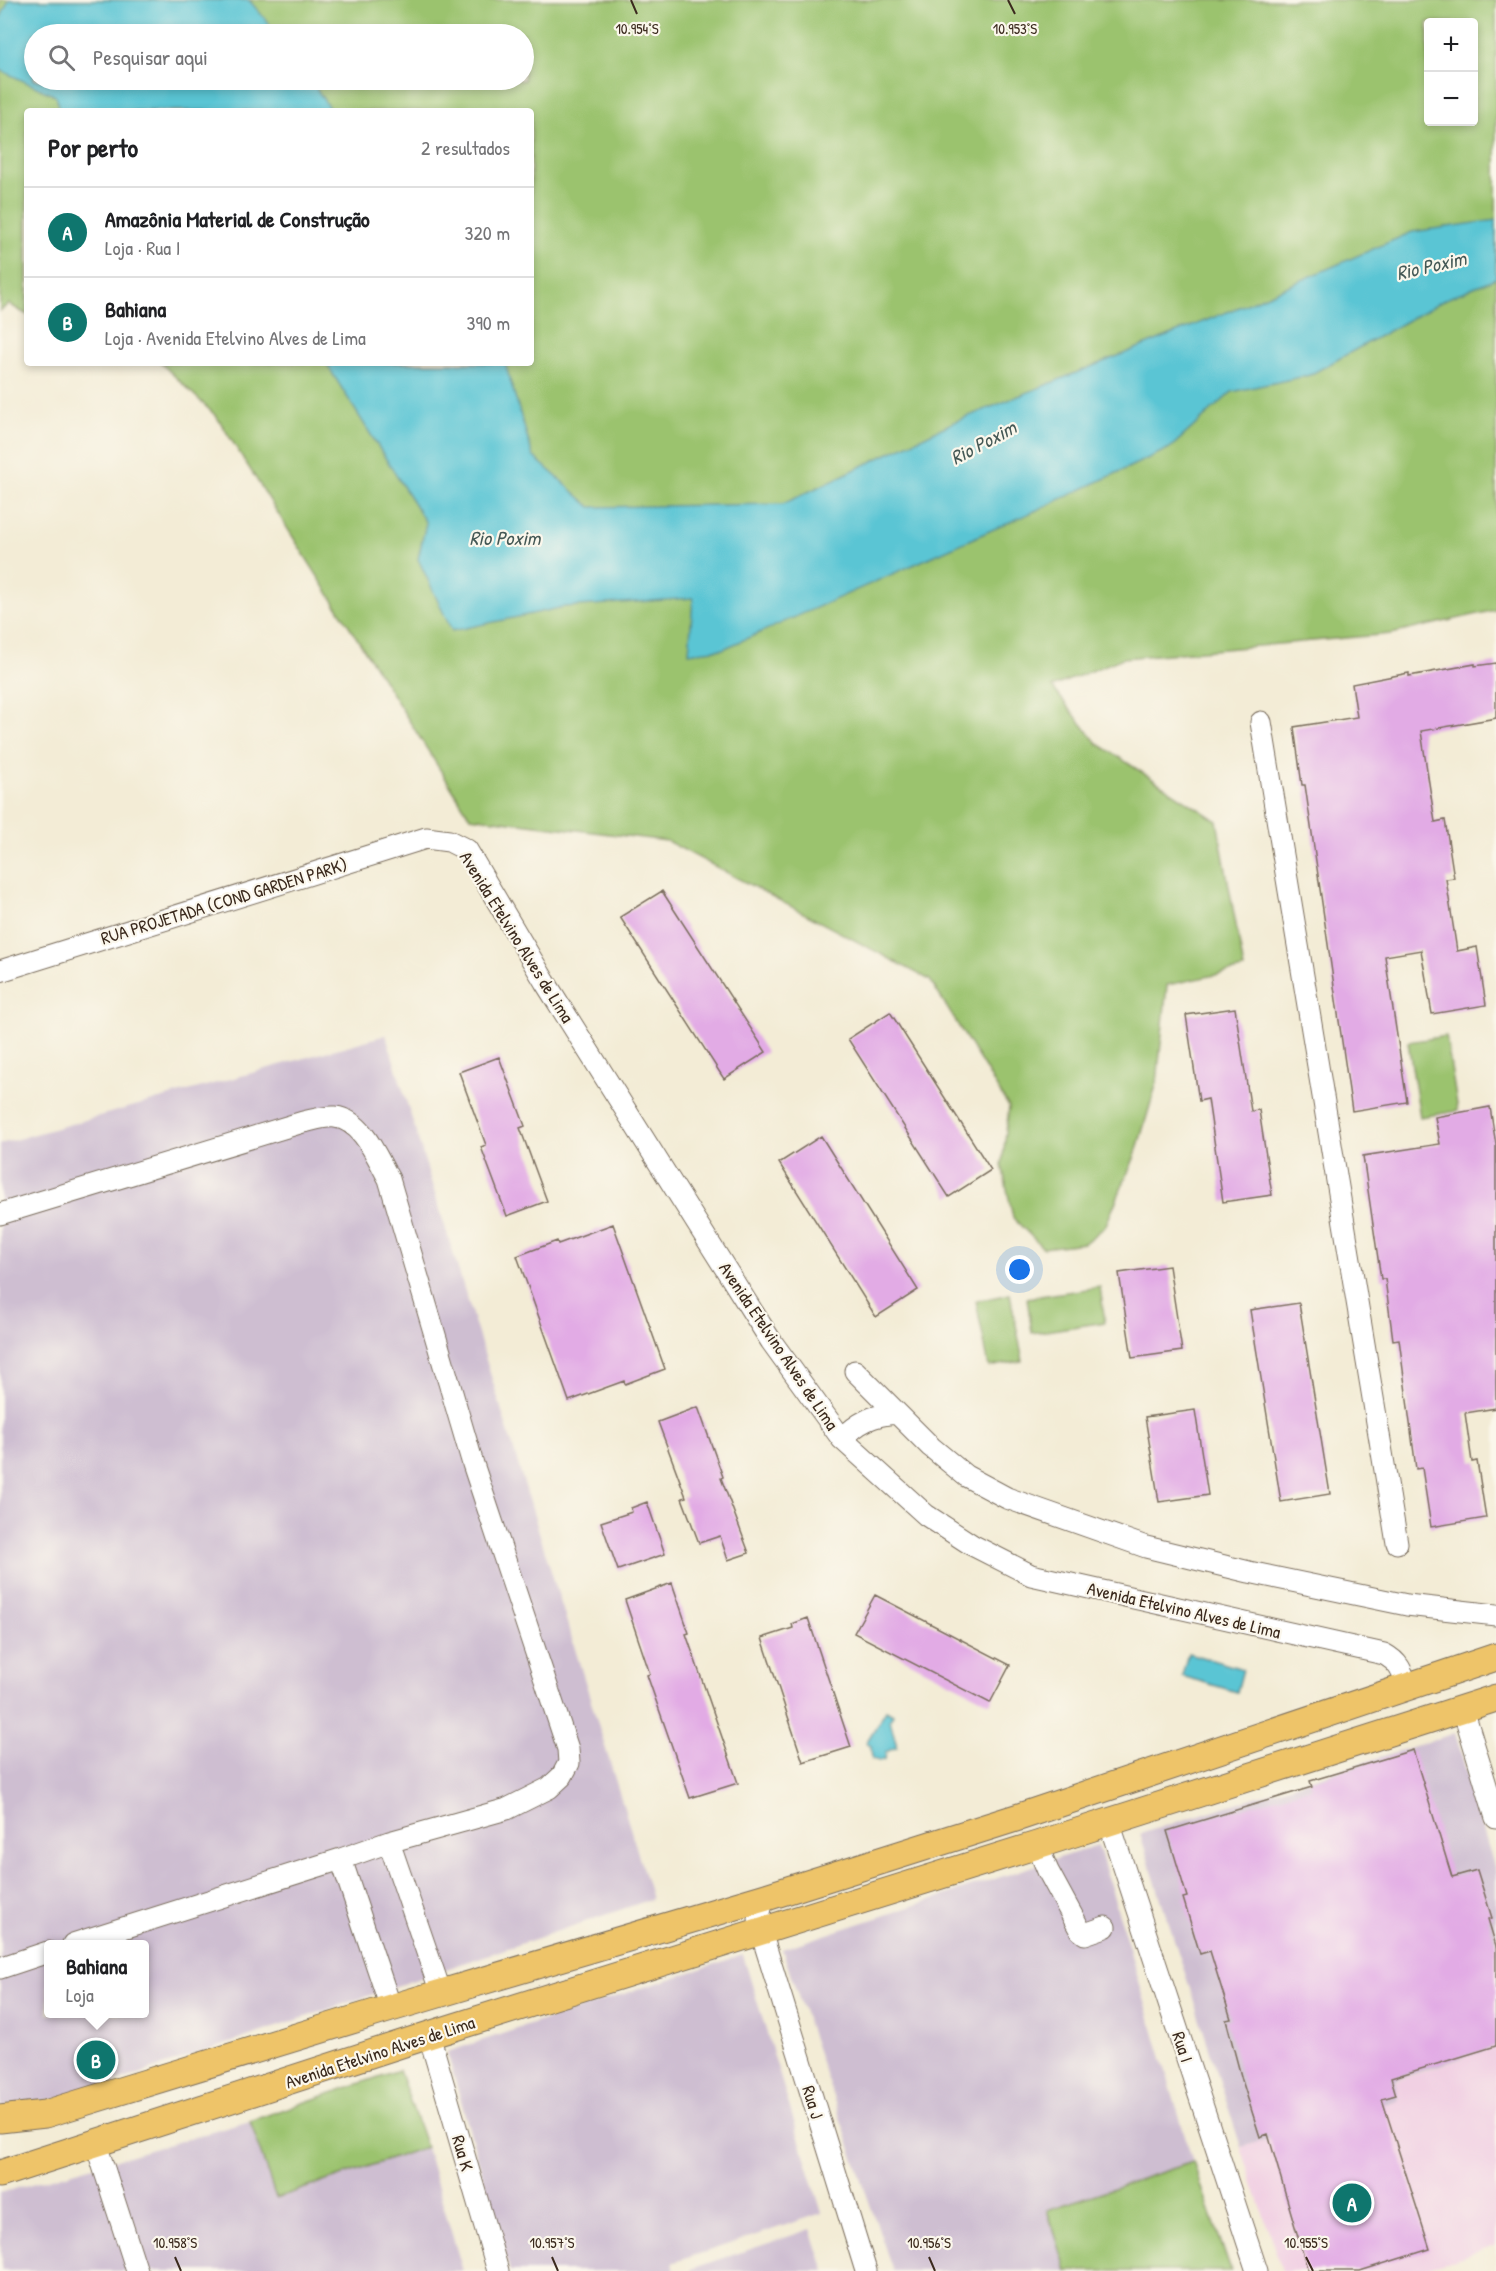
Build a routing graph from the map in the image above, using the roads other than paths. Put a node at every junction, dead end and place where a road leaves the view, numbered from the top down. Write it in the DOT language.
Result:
graph roads {
  1 [pos="1261,722"];
  2 [pos="449,841"];
  3 [pos="0,971"];
  4 [pos="0,1214"];
  5 [pos="855,1371"];
  6 [pos="896,1413"];
  7 [pos="842,1439"];
  8 [pos="1397,1543"];
  9 [pos="1496,1615"];
  10 [pos="1496,1657"];
  11 [pos="1407,1686"];
  12 [pos="1496,1698"];
  13 [pos="1463,1709"];
  14 [pos="1496,1818"];
  15 [pos="1109,1822"];
  16 [pos="389,1842"];
  17 [pos="1037,1845"];
  18 [pos="341,1859"];
  19 [pos="763,1898"];
  20 [pos="1105,1927"];
  21 [pos="761,1932"];
  22 [pos="86,1940"];
  23 [pos="44,1953"];
  24 [pos="0,1968"];
  25 [pos="441,1993"];
  26 [pos="391,2008"];
  27 [pos="429,2035"];
  28 [pos="0,2119"];
  29 [pos="96,2144"];
  30 [pos="0,2174"];
  31 [pos="137,2271"];
  32 [pos="498,2271"];
  33 [pos="866,2271"];
  34 [pos="1257,2271"];
  1 -- 8 [label="street"];
  2 -- 3 [label="street, RUA PROJETADA (COND GARDEN PARK)"];
  2 -- 7 [label="street, Avenida Etelvino Alves de Lima"];
  4 -- 16 [label="street"];
  5 -- 6 [label="street"];
  6 -- 7 [label="street"];
  6 -- 9 [label="street"];
  7 -- 11 [label="street, Avenida Etelvino Alves de Lima"];
  10 -- 11 [label="main road, Avenida Etelvino Alves de Lima"];
  11 -- 19 [label="main road, Avenida Etelvino Alves de Lima"];
  12 -- 13 [label="main road, Avenida Etelvino Alves de Lima"];
  13 -- 14 [label="street"];
  13 -- 15 [label="main road, Avenida Etelvino Alves de Lima"];
  15 -- 17 [label="main road, Avenida Etelvino Alves de Lima"];
  15 -- 34 [label="street, Rua I"];
  16 -- 18 [label="street"];
  16 -- 25 [label="street"];
  17 -- 20 [label="street"];
  17 -- 21 [label="main road, Avenida Etelvino Alves de Lima"];
  18 -- 22 [label="street"];
  18 -- 26 [label="street"];
  19 -- 21 [label="street"];
  19 -- 25 [label="main road, Avenida Etelvino Alves de Lima"];
  21 -- 27 [label="main road, Avenida Etelvino Alves de Lima"];
  21 -- 33 [label="street, Rua J"];
  23 -- 24 [label="street"];
  25 -- 26 [label="main road, Avenida Etelvino Alves de Lima"];
  26 -- 28 [label="main road, Avenida Etelvino Alves de Lima"];
  27 -- 29 [label="main road, Avenida Etelvino Alves de Lima"];
  27 -- 32 [label="street, Rua K"];
  29 -- 30 [label="main road, Avenida Etelvino Alves de Lima"];
  29 -- 31 [label="street"];
}
